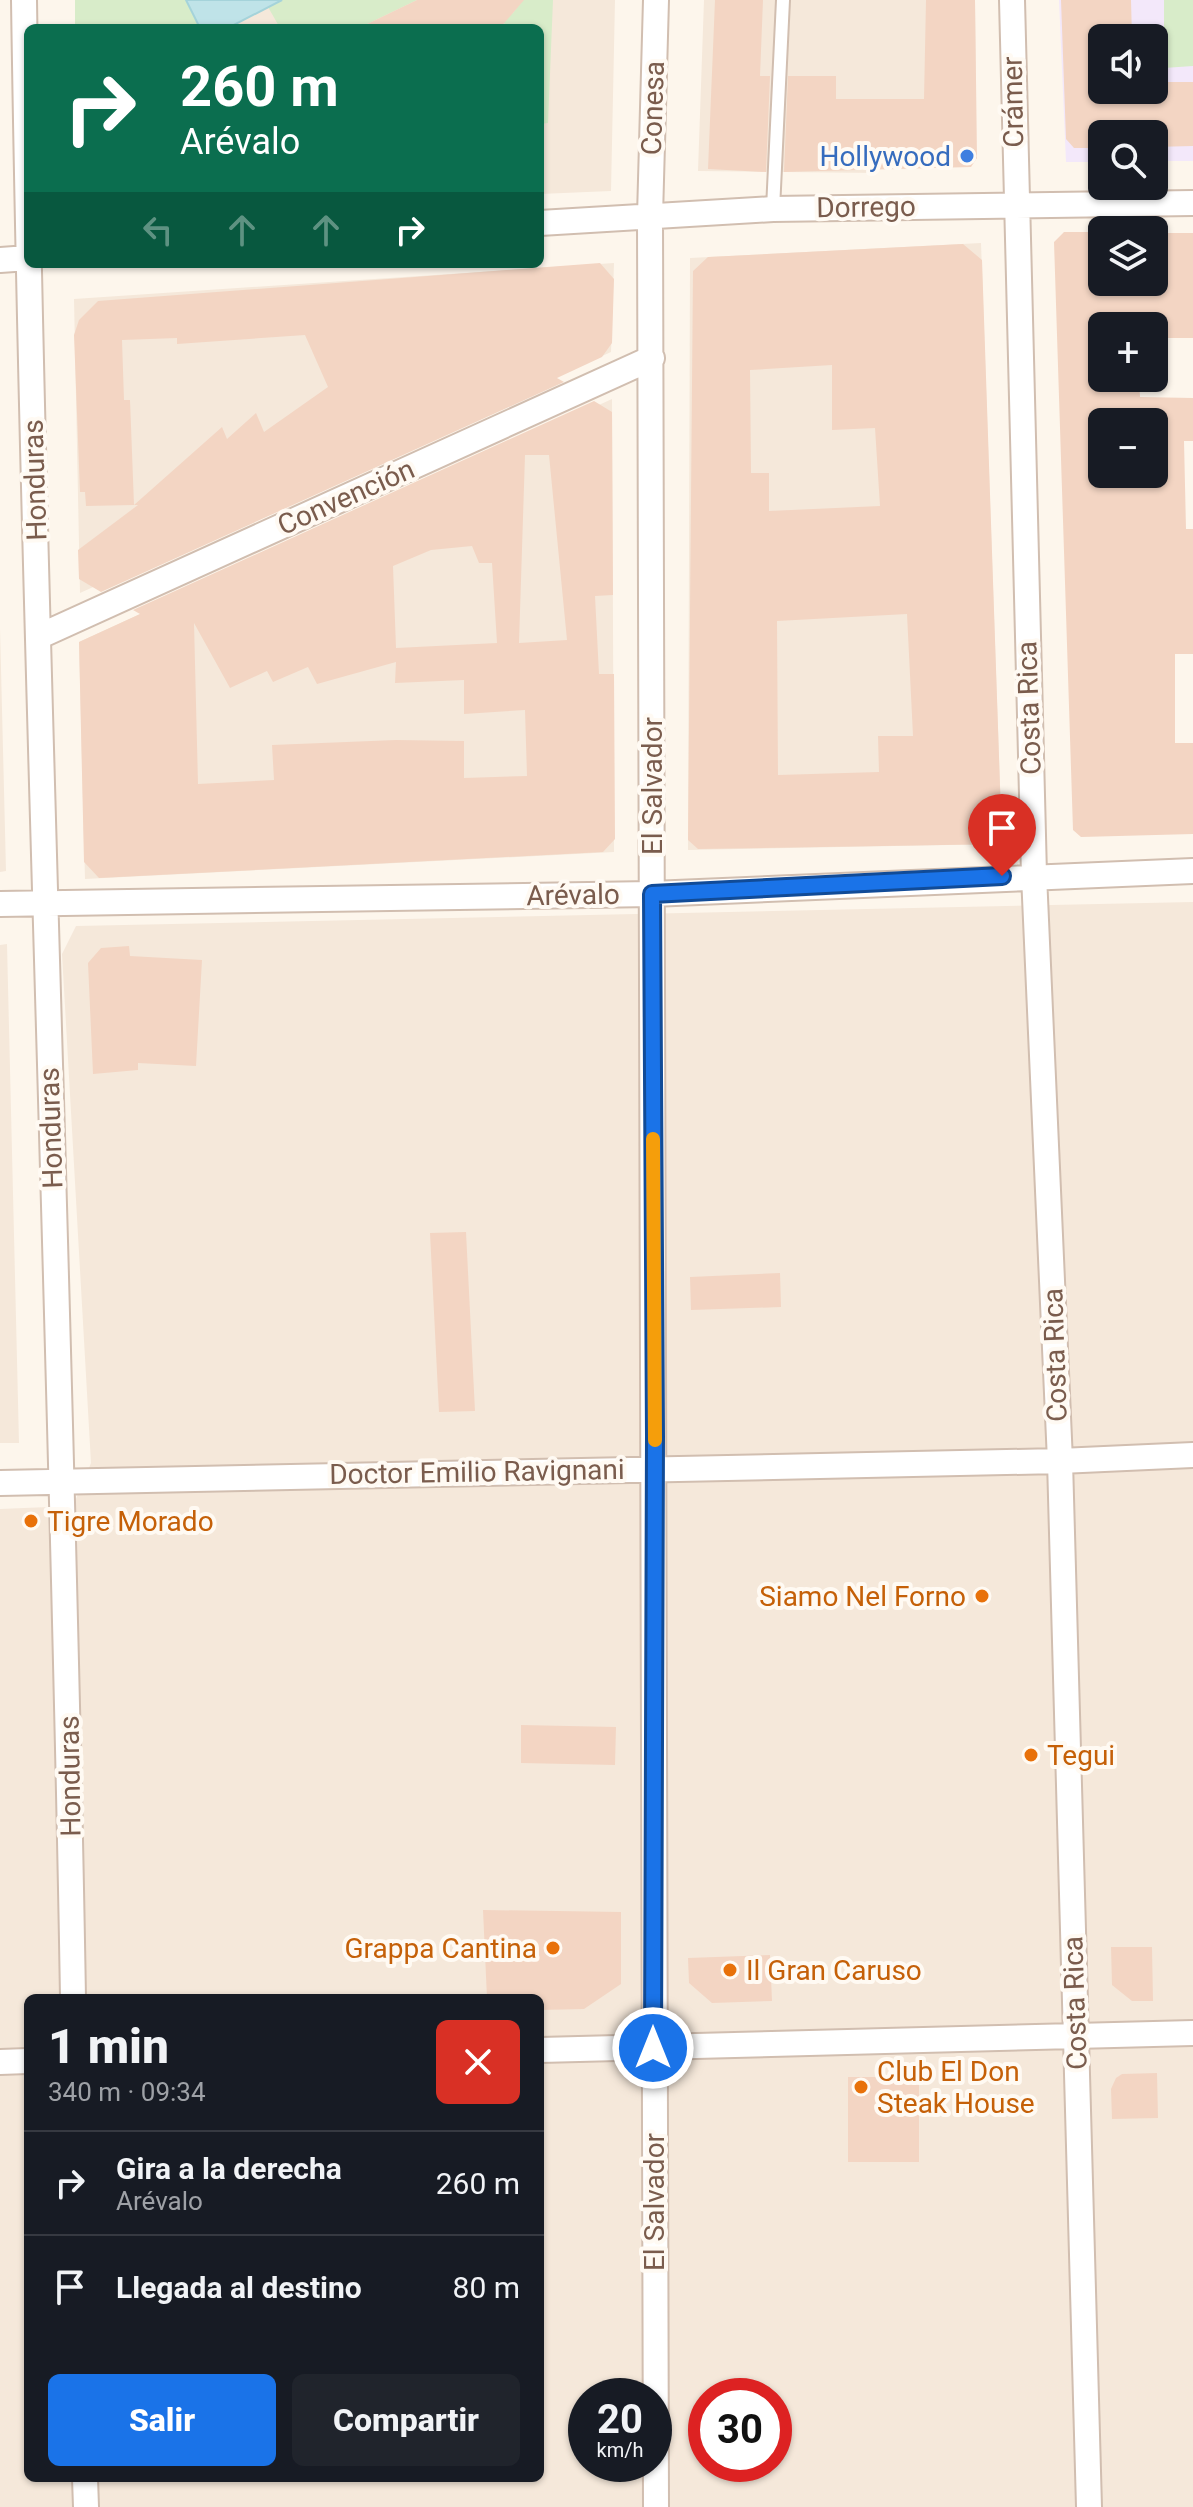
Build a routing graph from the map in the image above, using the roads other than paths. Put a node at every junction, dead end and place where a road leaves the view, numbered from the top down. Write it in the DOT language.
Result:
graph roads {
  1 [pos="24,0"];
  2 [pos="656,0"];
  3 [pos="783,0"];
  4 [pos="1012,0"];
  5 [pos="24,24"];
  6 [pos="1193,203"];
  7 [pos="1014,204"];
  8 [pos="773,209"];
  9 [pos="650,216"];
  10 [pos="544,223"];
  11 [pos="24,258"];
  12 [pos="0,260"];
  13 [pos="28,268"];
  14 [pos="652,358"];
  15 [pos="40,636"];
  16 [pos="1193,871"];
  17 [pos="1034,875"];
  18 [pos="652,894"];
  19 [pos="44,903"];
  20 [pos="0,904"];
  21 [pos="1193,1455"];
  22 [pos="1060,1461"];
  23 [pos="655,1468"];
  24 [pos="63,1481"];
  25 [pos="0,1483"];
  26 [pos="73,1994"];
  27 [pos="1193,2033"];
  28 [pos="1076,2034"];
  29 [pos="653,2048"];
  30 [pos="544,2050"];
  31 [pos="24,2061"];
  32 [pos="0,2062"];
  33 [pos="85,2482"];
  34 [pos="86,2507"];
  35 [pos="656,2507"];
  36 [pos="1089,2507"];
  1 -- 5 [label="street, Honduras"];
  2 -- 9 [label="street, Conesa"];
  3 -- 8 [label="lane"];
  4 -- 7 [label="street, Crámer"];
  6 -- 7 [label="street, Dorrego"];
  7 -- 8 [label="street, Dorrego"];
  7 -- 17 [label="street, Costa Rica"];
  8 -- 9 [label="street, Dorrego"];
  9 -- 10 [label="street, Dorrego"];
  9 -- 14 [label="street, El Salvador"];
  11 -- 12 [label="street"];
  13 -- 15 [label="street, Honduras"];
  14 -- 15 [label="street, Convención"];
  14 -- 18 [label="street, El Salvador"];
  15 -- 19 [label="street, Honduras"];
  16 -- 17 [label="street, Arévalo"];
  17 -- 18 [label="street, Arévalo"];
  17 -- 22 [label="street, Costa Rica"];
  18 -- 19 [label="street, Arévalo"];
  18 -- 23 [label="street, El Salvador"];
  19 -- 20 [label="street, Arévalo"];
  19 -- 24 [label="street, Honduras"];
  21 -- 22 [label="street, Doctor Emilio Ravignani"];
  22 -- 23 [label="street, Doctor Emilio Ravignani"];
  22 -- 28 [label="street, Costa Rica"];
  23 -- 24 [label="street, Doctor Emilio Ravignani"];
  23 -- 29 [label="street, El Salvador"];
  24 -- 25 [label="street, Doctor Emilio Ravignani"];
  24 -- 26 [label="street, Honduras"];
  27 -- 28 [label="street"];
  28 -- 29 [label="street"];
  28 -- 36 [label="street, Costa Rica"];
  29 -- 30 [label="street"];
  29 -- 35 [label="street, El Salvador"];
  31 -- 32 [label="street"];
  33 -- 34 [label="street"];
}
